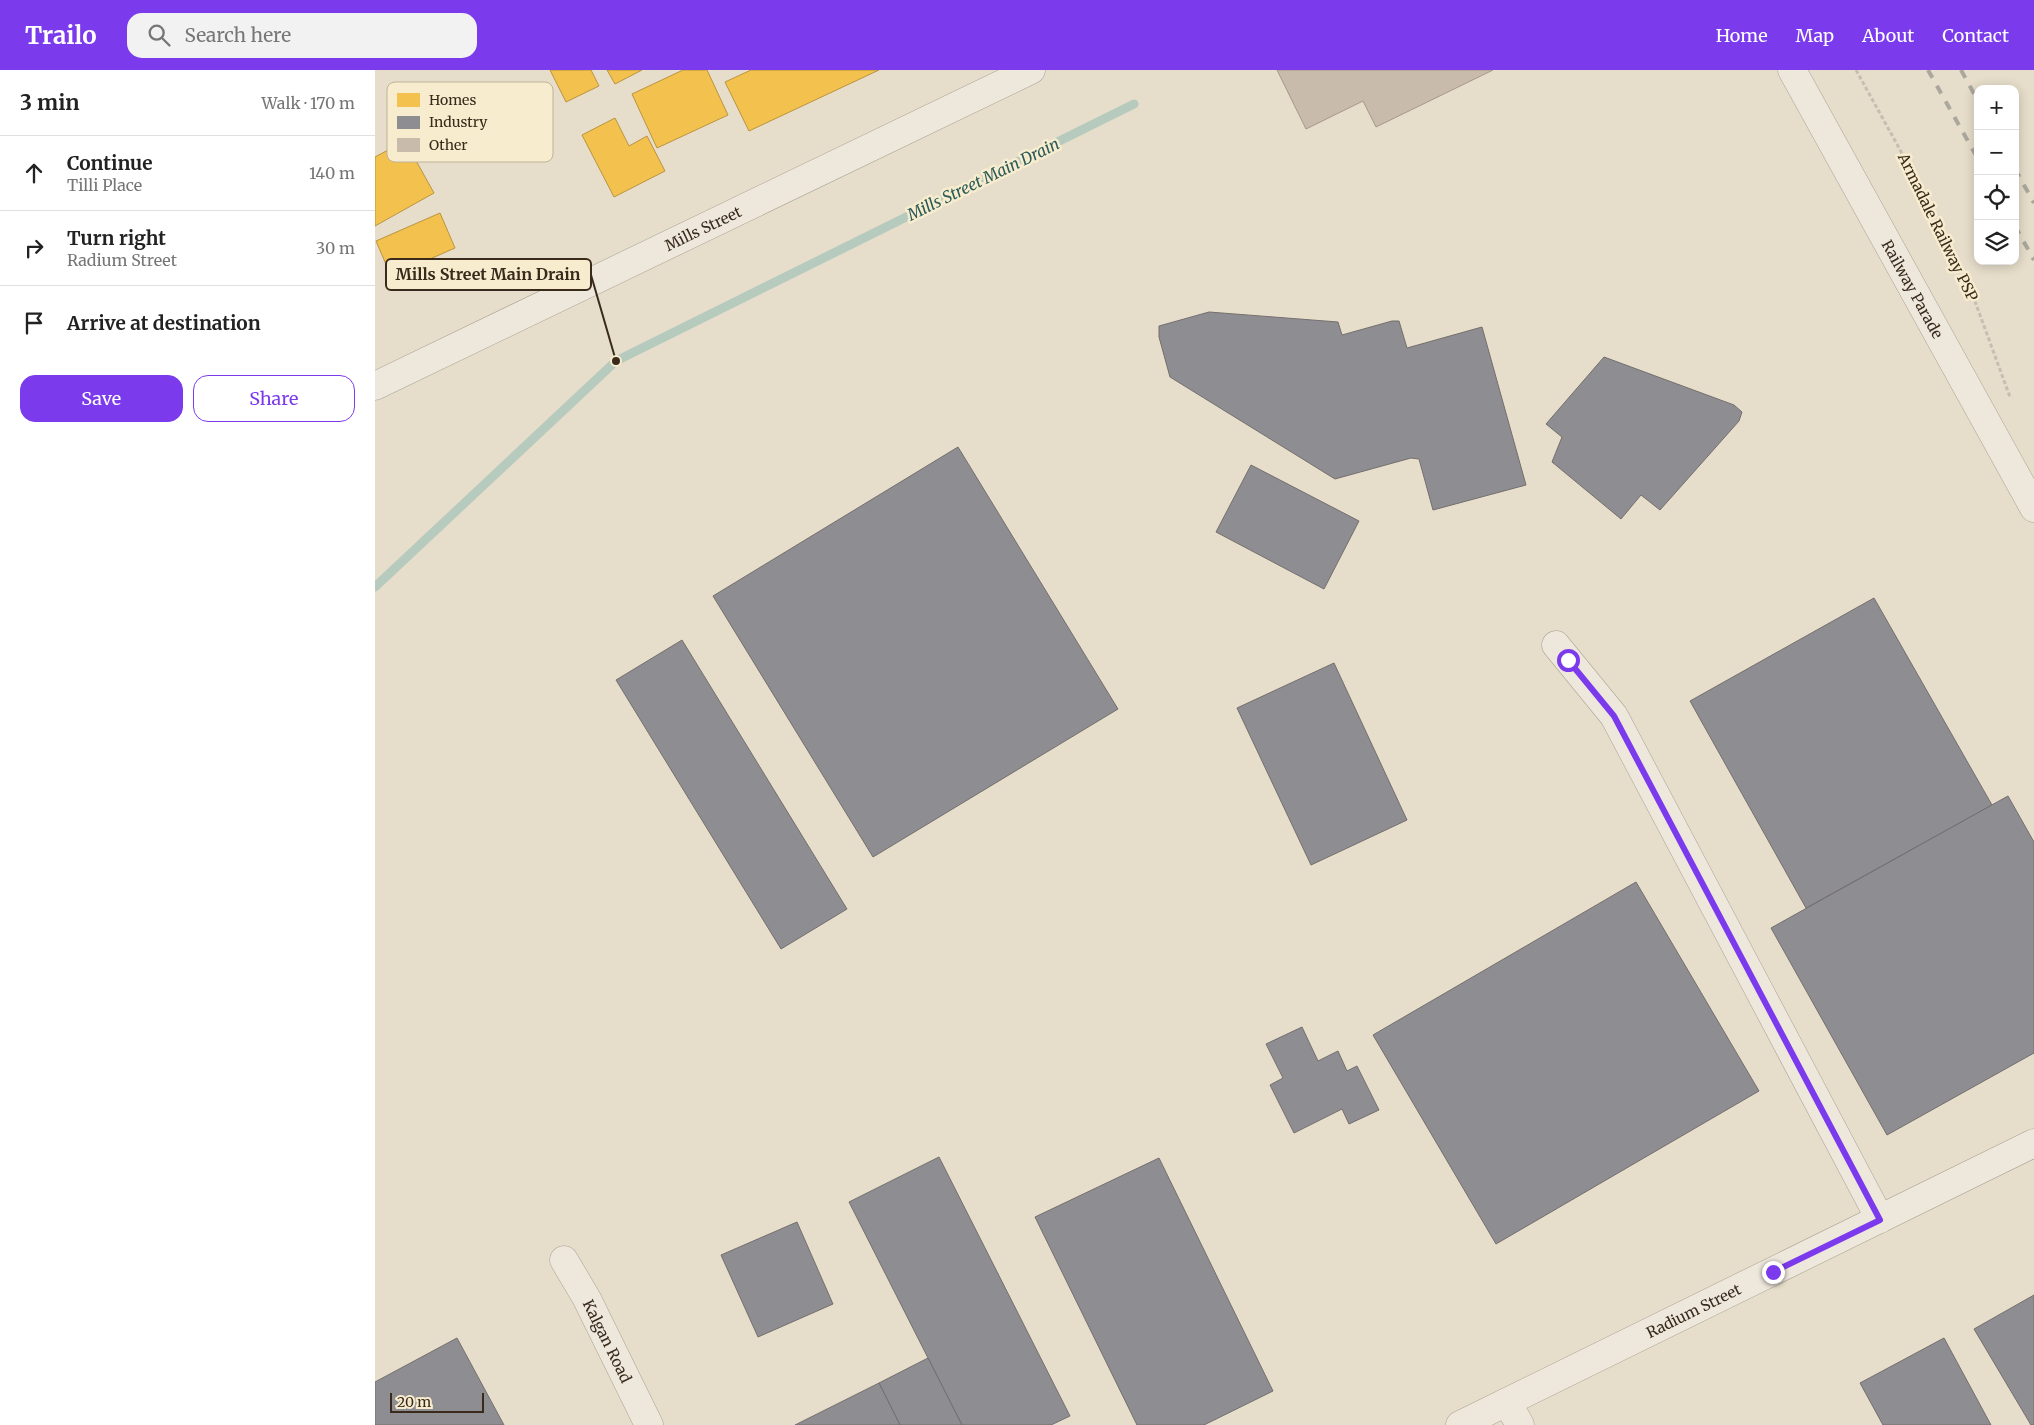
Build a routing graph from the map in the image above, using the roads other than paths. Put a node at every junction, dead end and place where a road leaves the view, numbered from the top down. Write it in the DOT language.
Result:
graph roads {
  1 [pos="1031,70"];
  2 [pos="1792,70"];
  3 [pos="997,77"];
  4 [pos="375,386"];
  5 [pos="2034,508"];
  6 [pos="1556,646"];
  7 [pos="2034,1144"];
  8 [pos="1880,1220"];
  9 [pos="564,1260"];
  10 [pos="1514,1413"];
  11 [pos="649,1425"];
  12 [pos="1460,1425"];
  1 -- 3 [label="street, Mills Street"];
  2 -- 5 [label="street, Railway Parade"];
  3 -- 4 [label="street, Mills Street"];
  6 -- 8 [label="street"];
  7 -- 8 [label="street, Radium Street"];
  8 -- 10 [label="street, Radium Street"];
  9 -- 11 [label="street, Kalgan Road"];
  10 -- 12 [label="street, Radium Street"];
}
